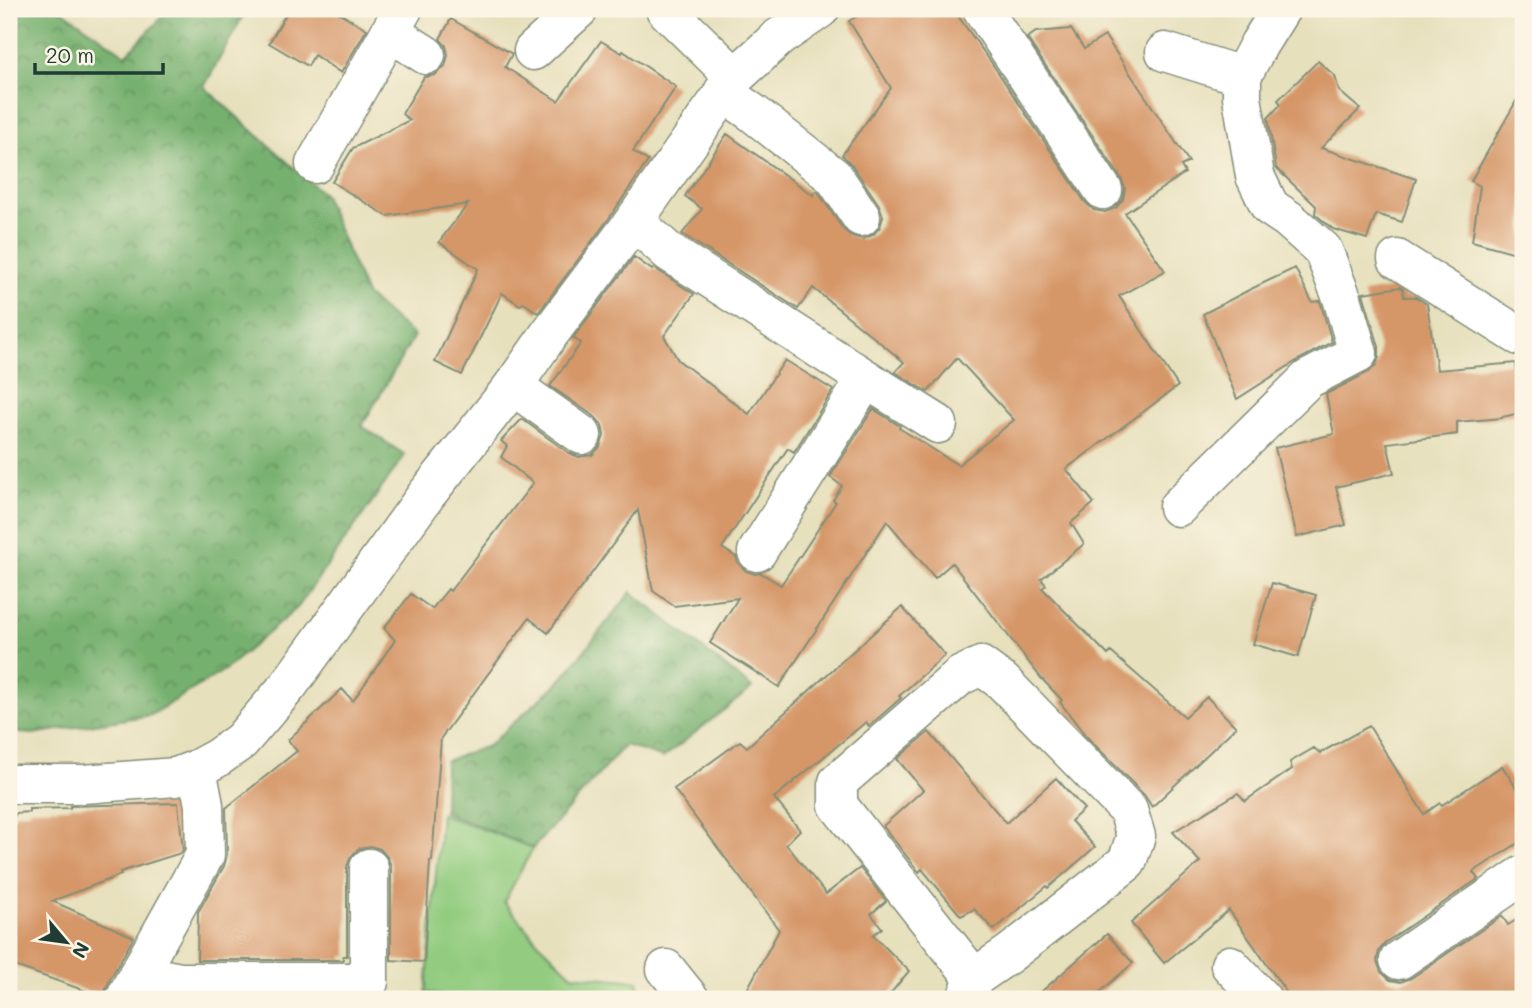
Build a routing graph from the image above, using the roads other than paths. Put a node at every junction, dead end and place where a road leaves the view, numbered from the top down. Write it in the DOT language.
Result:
graph roads {
  1 [pos="579,9"];
  2 [pos="664,9"];
  3 [pos="820,9"];
  4 [pos="982,9"];
  5 [pos="1281,9"];
  6 [pos="396,21"];
  7 [pos="533,51"];
  8 [pos="1165,52"];
  9 [pos="426,55"];
  10 [pos="1242,76"];
  11 [pos="729,84"];
  12 [pos="315,164"];
  13 [pos="1103,190"];
  14 [pos="861,217"];
  15 [pos="634,221"];
  16 [pos="1397,260"];
  17 [pos="1523,336"];
  18 [pos="866,379"];
  19 [pos="513,386"];
  20 [pos="939,424"];
  21 [pos="582,435"];
  22 [pos="1178,507"];
  23 [pos="757,552"];
  24 [pos="197,769"];
  25 [pos="9,784"];
  26 [pos="369,868"];
  27 [pos="1523,875"];
  28 [pos="1399,960"];
  29 [pos="1230,965"];
  30 [pos="666,969"];
  31 [pos="132,987"];
  32 [pos="970,989"];
  33 [pos="690,999"];
  34 [pos="1262,999"];
  1 -- 7 [label="street"];
  2 -- 11 [label="street"];
  3 -- 11 [label="street"];
  4 -- 13 [label="street"];
  5 -- 10 [label="street"];
  6 -- 9 [label="street"];
  6 -- 12 [label="street"];
  8 -- 10 [label="street"];
  10 -- 22 [label="street"];
  11 -- 14 [label="street"];
  11 -- 15 [label="street"];
  15 -- 18 [label="street"];
  15 -- 19 [label="street"];
  16 -- 17 [label="street"];
  18 -- 20 [label="street"];
  18 -- 23 [label="street"];
  19 -- 21 [label="street"];
  19 -- 24 [label="street"];
  24 -- 25 [label="street"];
  24 -- 31 [label="street"];
  26 -- 31 [label="street"];
  27 -- 28 [label="street"];
  29 -- 34 [label="street"];
  30 -- 33 [label="street"];
  32 -- 32 [label="street"];
}
